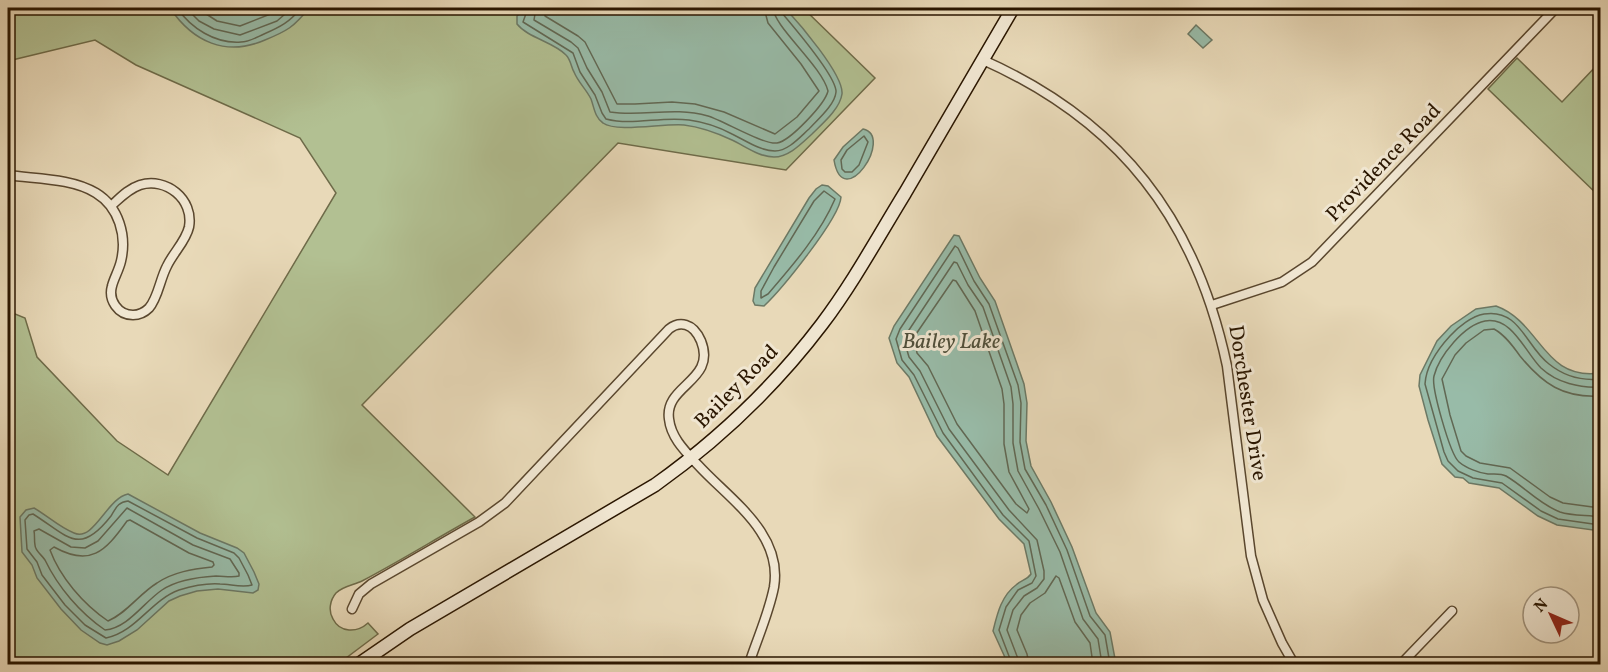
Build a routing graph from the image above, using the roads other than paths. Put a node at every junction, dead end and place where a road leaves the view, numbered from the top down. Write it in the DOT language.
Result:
graph roads {
  1 [pos="1013,8"];
  2 [pos="1556,8"];
  3 [pos="982,60"];
  4 [pos="8,175"];
  5 [pos="111,206"];
  6 [pos="1212,305"];
  7 [pos="692,458"];
  8 [pos="352,609"];
  9 [pos="1452,611"];
  10 [pos="359,664"];
  11 [pos="749,664"];
  12 [pos="1294,664"];
  13 [pos="1401,664"];
  1 -- 3 [label="main road, Bailey Road"];
  2 -- 6 [label="street, Providence Road"];
  3 -- 6 [label="street, Dorchester Drive"];
  3 -- 7 [label="main road, Bailey Road"];
  4 -- 5 [label="street"];
  5 -- 5 [label="street"];
  6 -- 12 [label="street, Dorchester Drive"];
  7 -- 8 [label="street"];
  7 -- 10 [label="main road, Bailey Road"];
  7 -- 11 [label="street"];
  9 -- 13 [label="street"];
}
